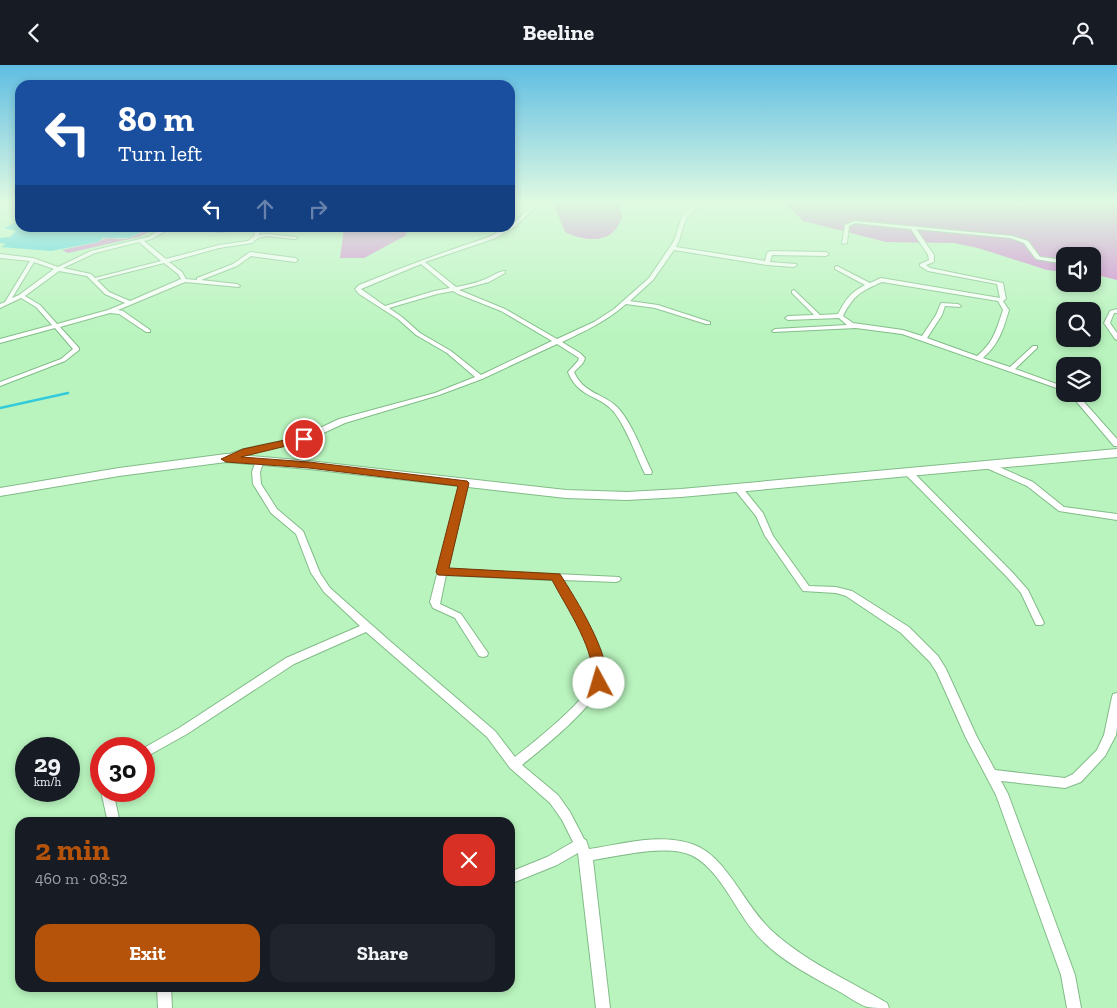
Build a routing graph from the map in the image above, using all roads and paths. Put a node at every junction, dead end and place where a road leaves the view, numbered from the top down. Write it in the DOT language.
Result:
graph roads {
  1 [pos="115,246"];
  2 [pos="145,246"];
  3 [pos="226,246"];
  4 [pos="468,246"];
  5 [pos="925,246"];
  6 [pos="1027,246"];
  7 [pos="672,247"];
  8 [pos="826,254"];
  9 [pos="0,256"];
  10 [pos="33,260"];
  11 [pos="295,260"];
  12 [pos="165,261"];
  13 [pos="1056,261"];
  14 [pos="421,262"];
  15 [pos="767,263"];
  16 [pos="794,265"];
  17 [pos="837,268"];
  18 [pos="58,269"];
  19 [pos="503,272"];
  20 [pos="96,279"];
  21 [pos="184,279"];
  22 [pos="197,279"];
  23 [pos="237,286"];
  24 [pos="871,286"];
  25 [pos="455,290"];
  26 [pos="794,292"];
  27 [pos="21,296"];
  28 [pos="1000,300"];
  29 [pos="8,301"];
  30 [pos="128,302"];
  31 [pos="626,302"];
  32 [pos="958,305"];
  33 [pos="0,306"];
  34 [pos="383,308"];
  35 [pos="110,311"];
  36 [pos="1117,311"];
  37 [pos="818,316"];
  38 [pos="840,316"];
  39 [pos="788,318"];
  40 [pos="708,323"];
  41 [pos="55,326"];
  42 [pos="856,326"];
  43 [pos="148,331"];
  44 [pos="775,331"];
  45 [pos="1117,338"];
  46 [pos="923,339"];
  47 [pos="0,341"];
  48 [pos="554,342"];
  49 [pos="1035,347"];
  50 [pos="978,358"];
  51 [pos="1011,370"];
  52 [pos="480,378"];
  53 [pos="0,384"];
  54 [pos="1056,386"];
  55 [pos="1080,402"];
  56 [pos="1117,445"];
  57 [pos="1117,453"];
  58 [pos="226,459"];
  59 [pos="260,460"];
  60 [pos="987,465"];
  61 [pos="648,472"];
  62 [pos="908,472"];
  63 [pos="464,483"];
  64 [pos="738,488"];
  65 [pos="0,492"];
  66 [pos="1117,517"];
  67 [pos="442,572"];
  68 [pos="556,577"];
  69 [pos="616,579"];
  70 [pos="1038,623"];
  71 [pos="368,627"];
  72 [pos="483,653"];
  73 [pos="1117,697"];
  74 [pos="155,747"];
  75 [pos="514,765"];
  76 [pos="992,775"];
  77 [pos="109,802"];
  78 [pos="113,817"];
  79 [pos="584,849"];
  80 [pos="515,876"];
  81 [pos="164,992"];
  82 [pos="165,1008"];
  83 [pos="603,1008"];
  84 [pos="882,1008"];
  85 [pos="1074,1008"];
  1 -- 18 [label="street"];
  2 -- 12 [label="street"];
  3 -- 12 [label="street"];
  4 -- 14 [label="street"];
  5 -- 28 [label="street"];
  6 -- 13 [label="street"];
  7 -- 15 [label="street"];
  7 -- 31 [label="street"];
  8 -- 15 [label="street"];
  9 -- 10 [label="street"];
  10 -- 18 [label="street"];
  10 -- 29 [label="street"];
  11 -- 22 [label="street"];
  12 -- 20 [label="street"];
  12 -- 21 [label="street"];
  14 -- 25 [label="street"];
  14 -- 34 [label="street"];
  15 -- 16 [label="street"];
  17 -- 24 [label="street"];
  18 -- 20 [label="street"];
  18 -- 27 [label="street"];
  19 -- 25 [label="street"];
  20 -- 30 [label="street"];
  21 -- 22 [label="street"];
  21 -- 30 [label="street"];
  22 -- 23 [label="street"];
  24 -- 28 [label="street"];
  24 -- 38 [label="street"];
  25 -- 34 [label="street"];
  25 -- 48 [label="street"];
  26 -- 37 [label="street"];
  27 -- 29 [label="street"];
  27 -- 41 [label="street"];
  28 -- 50 [label="street"];
  29 -- 33 [label="street"];
  30 -- 35 [label="street"];
  31 -- 40 [label="street"];
  31 -- 48 [label="street"];
  32 -- 46 [label="street"];
  34 -- 52 [label="street"];
  35 -- 41 [label="street"];
  35 -- 43 [label="street"];
  36 -- 45 [label="street"];
  37 -- 38 [label="street"];
  37 -- 39 [label="street"];
  38 -- 42 [label="street"];
  41 -- 47 [label="street"];
  41 -- 53 [label="street"];
  42 -- 44 [label="street"];
  42 -- 46 [label="street"];
  46 -- 50 [label="street"];
  48 -- 52 [label="street"];
  48 -- 61 [label="street"];
  49 -- 51 [label="street"];
  50 -- 51 [label="street"];
  51 -- 54 [label="street"];
  52 -- 58 [label="street"];
  55 -- 56 [label="street"];
  57 -- 60 [label="main road"];
  58 -- 59 [label="main road"];
  58 -- 65 [label="main road"];
  59 -- 63 [label="main road"];
  59 -- 71 [label="street"];
  60 -- 62 [label="main road"];
  60 -- 66 [label="street"];
  62 -- 64 [label="main road"];
  62 -- 70 [label="street"];
  63 -- 64 [label="main road"];
  63 -- 67 [label="street"];
  64 -- 76 [label="street"];
  67 -- 68 [label="street"];
  67 -- 72 [label="street"];
  68 -- 69 [label="street"];
  68 -- 75 [label="street"];
  71 -- 74 [label="street"];
  71 -- 75 [label="street"];
  73 -- 76 [label="street"];
  75 -- 79 [label="street"];
  76 -- 85 [label="street"];
  77 -- 78 [label="street"];
  79 -- 80 [label="street"];
  79 -- 83 [label="street"];
  79 -- 84 [label="street"];
  81 -- 82 [label="street"];
}
